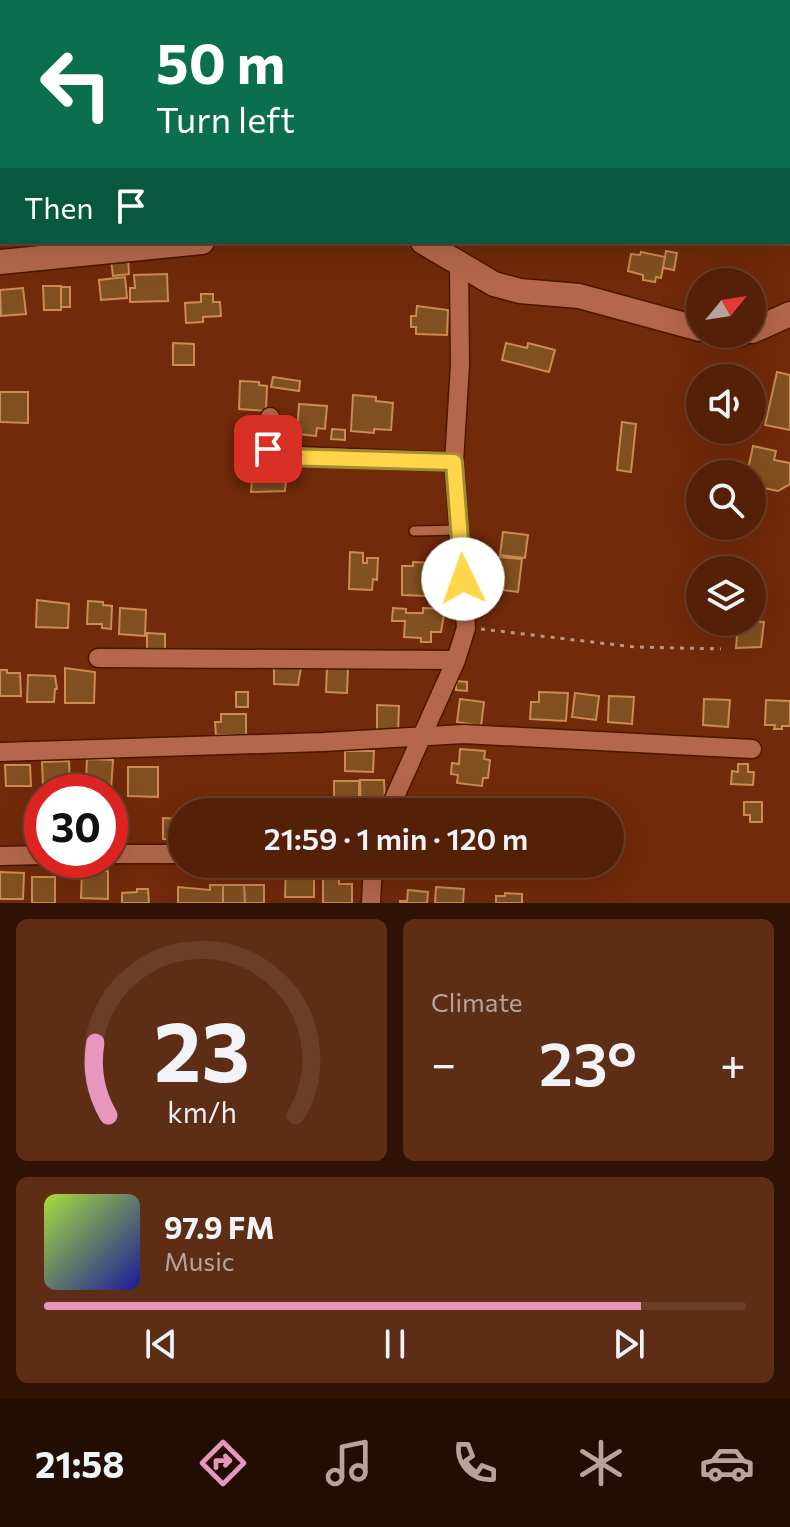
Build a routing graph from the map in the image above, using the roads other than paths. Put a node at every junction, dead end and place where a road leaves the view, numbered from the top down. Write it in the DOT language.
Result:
graph roads {
  1 [pos="182,244"];
  2 [pos="426,244"];
  3 [pos="0,262"];
  4 [pos="459,265"];
  5 [pos="790,314"];
  6 [pos="686,325"];
  7 [pos="766,325"];
  8 [pos="270,417"];
  9 [pos="454,462"];
  10 [pos="460,530"];
  11 [pos="414,531"];
  12 [pos="98,658"];
  13 [pos="456,660"];
  14 [pos="422,737"];
  15 [pos="752,749"];
  16 [pos="0,752"];
  17 [pos="394,798"];
  18 [pos="128,854"];
  19 [pos="168,854"];
  20 [pos="24,855"];
  21 [pos="0,856"];
  22 [pos="372,878"];
  23 [pos="371,903"];
  1 -- 3 [label="street"];
  2 -- 4 [label="street"];
  4 -- 6 [label="street"];
  4 -- 9 [label="street"];
  5 -- 7 [label="street"];
  8 -- 9 [label="street"];
  9 -- 10 [label="street"];
  10 -- 11 [label="lane"];
  10 -- 13 [label="street"];
  12 -- 13 [label="street"];
  13 -- 14 [label="street"];
  14 -- 15 [label="street"];
  14 -- 16 [label="street"];
  14 -- 17 [label="street"];
  18 -- 19 [label="street"];
  20 -- 21 [label="street"];
  22 -- 23 [label="street"];
}
